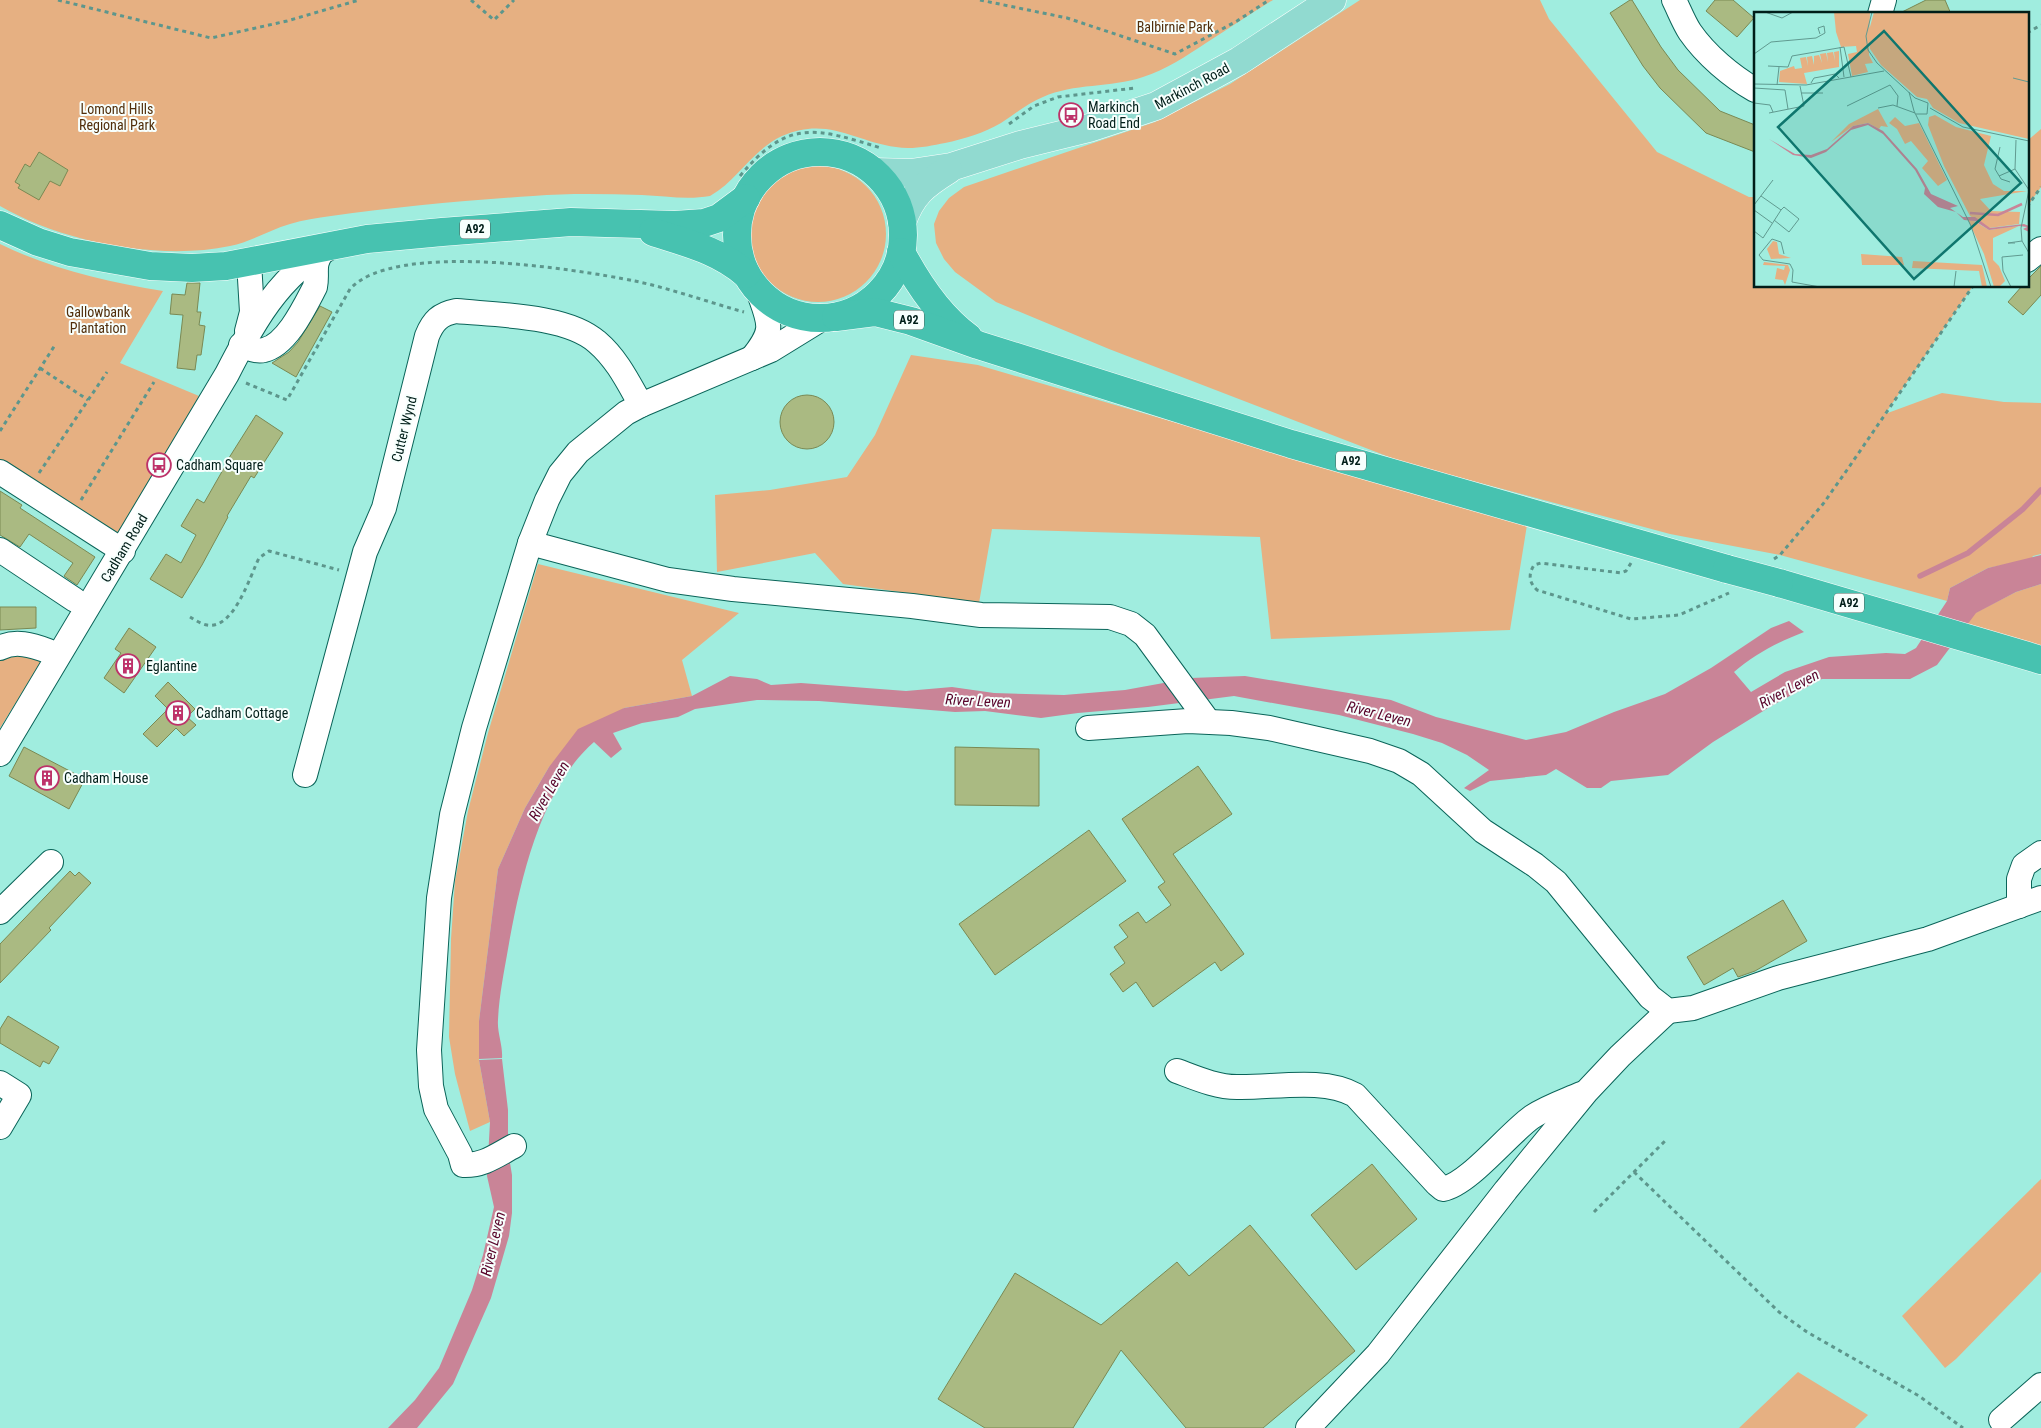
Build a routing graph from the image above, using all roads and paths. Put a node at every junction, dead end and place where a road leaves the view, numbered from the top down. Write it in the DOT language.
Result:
graph roads {
  1 [pos="58,0"];
  2 [pos="359,0"];
  3 [pos="471,0"];
  4 [pos="514,0"];
  5 [pos="980,0"];
  6 [pos="1269,0"];
  7 [pos="1332,0"];
  8 [pos="1674,0"];
  9 [pos="2041,25"];
  10 [pos="2028,32"];
  11 [pos="1142,85"];
  12 [pos="1754,89"];
  13 [pos="1007,125"];
  14 [pos="879,161"];
  15 [pos="951,168"];
  16 [pos="2041,188"];
  17 [pos="741,189"];
  18 [pos="2028,206"];
  19 [pos="902,222"];
  20 [pos="619,223"];
  21 [pos="0,225"];
  22 [pos="327,249"];
  23 [pos="2041,249"];
  24 [pos="901,252"];
  25 [pos="2028,259"];
  26 [pos="249,262"];
  27 [pos="753,283"];
  28 [pos="1972,288"];
  29 [pos="830,317"];
  30 [pos="243,342"];
  31 [pos="55,345"];
  32 [pos="978,345"];
  33 [pos="751,359"];
  34 [pos="40,368"];
  35 [pos="107,372"];
  36 [pos="154,382"];
  37 [pos="88,400"];
  38 [pos="641,405"];
  39 [pos="0,431"];
  40 [pos="0,472"];
  41 [pos="27,490"];
  42 [pos="70,518"];
  43 [pos="0,550"];
  44 [pos="528,550"];
  45 [pos="123,551"];
  46 [pos="1780,555"];
  47 [pos="1631,557"];
  48 [pos="359,575"];
  49 [pos="1729,581"];
  50 [pos="75,600"];
  51 [pos="190,617"];
  52 [pos="0,648"];
  53 [pos="48,651"];
  54 [pos="2035,658"];
  55 [pos="1205,716"];
  56 [pos="1088,728"];
  57 [pos="0,754"];
  58 [pos="304,775"];
  59 [pos="2041,853"];
  60 [pos="52,862"];
  61 [pos="2030,902"];
  62 [pos="0,912"];
  63 [pos="1668,1011"];
  64 [pos="1177,1071"];
  65 [pos="10,1089"];
  66 [pos="1586,1091"];
  67 [pos="0,1127"];
  68 [pos="1667,1139"];
  69 [pos="514,1146"];
  70 [pos="1634,1172"];
  71 [pos="1594,1212"];
  72 [pos="2041,1385"];
  73 [pos="2001,1420"];
  74 [pos="1308,1428"];
  75 [pos="1964,1428"];
  1 -- 2 [label="path"];
  3 -- 4 [label="path"];
  5 -- 6 [label="path"];
  7 -- 15 [label="main road, Markinch Road"];
  8 -- 12 [label="street"];
  9 -- 10 [label="path"];
  11 -- 13 [label="path"];
  14 -- 15 [label="main road, Markinch Road"];
  14 -- 17 [label="highway, A92"];
  14 -- 17 [label="path"];
  14 -- 19 [label="highway, A92"];
  15 -- 19 [label="main road, Markinch Road"];
  16 -- 18 [label="path"];
  17 -- 20 [label="highway, A92"];
  17 -- 27 [label="highway, A92"];
  19 -- 24 [label="highway, A92"];
  20 -- 22 [label="highway, A92"];
  20 -- 27 [label="highway, A92"];
  21 -- 26 [label="highway, A92"];
  22 -- 26 [label="highway, A92"];
  22 -- 30 [label="street, Cadham Road"];
  22 -- 30 [label="street"];
  23 -- 25 [label="street"];
  24 -- 29 [label="highway, A92"];
  24 -- 32 [label="highway, A92"];
  26 -- 30 [label="street, Cadham Road"];
  27 -- 29 [label="highway, A92"];
  27 -- 33 [label="street"];
  28 -- 46 [label="path"];
  29 -- 32 [label="highway, A92"];
  29 -- 33 [label="street"];
  30 -- 45 [label="street, Cadham Road"];
  31 -- 34 [label="path"];
  32 -- 49 [label="highway, A92"];
  33 -- 38 [label="street"];
  34 -- 37 [label="path"];
  34 -- 39 [label="path"];
  35 -- 37 [label="path"];
  36 -- 42 [label="path"];
  37 -- 41 [label="path"];
  38 -- 44 [label="street"];
  38 -- 48 [label="street, Cutter Wynd"];
  40 -- 41 [label="street"];
  41 -- 42 [label="street"];
  42 -- 45 [label="street"];
  43 -- 50 [label="street"];
  44 -- 55 [label="street"];
  44 -- 69 [label="street"];
  45 -- 57 [label="street, Cadham Road"];
  47 -- 49 [label="path"];
  48 -- 51 [label="path"];
  48 -- 58 [label="street, Cutter Wynd"];
  49 -- 54 [label="highway, A92, bridge"];
  52 -- 53 [label="street"];
  55 -- 56 [label="street"];
  55 -- 63 [label="street"];
  59 -- 61 [label="street"];
  60 -- 62 [label="street"];
  61 -- 63 [label="street"];
  63 -- 66 [label="street"];
  64 -- 66 [label="street"];
  65 -- 67 [label="street"];
  66 -- 74 [label="street"];
  68 -- 70 [label="path"];
  70 -- 71 [label="path"];
  70 -- 75 [label="path"];
  72 -- 73 [label="street"];
}
